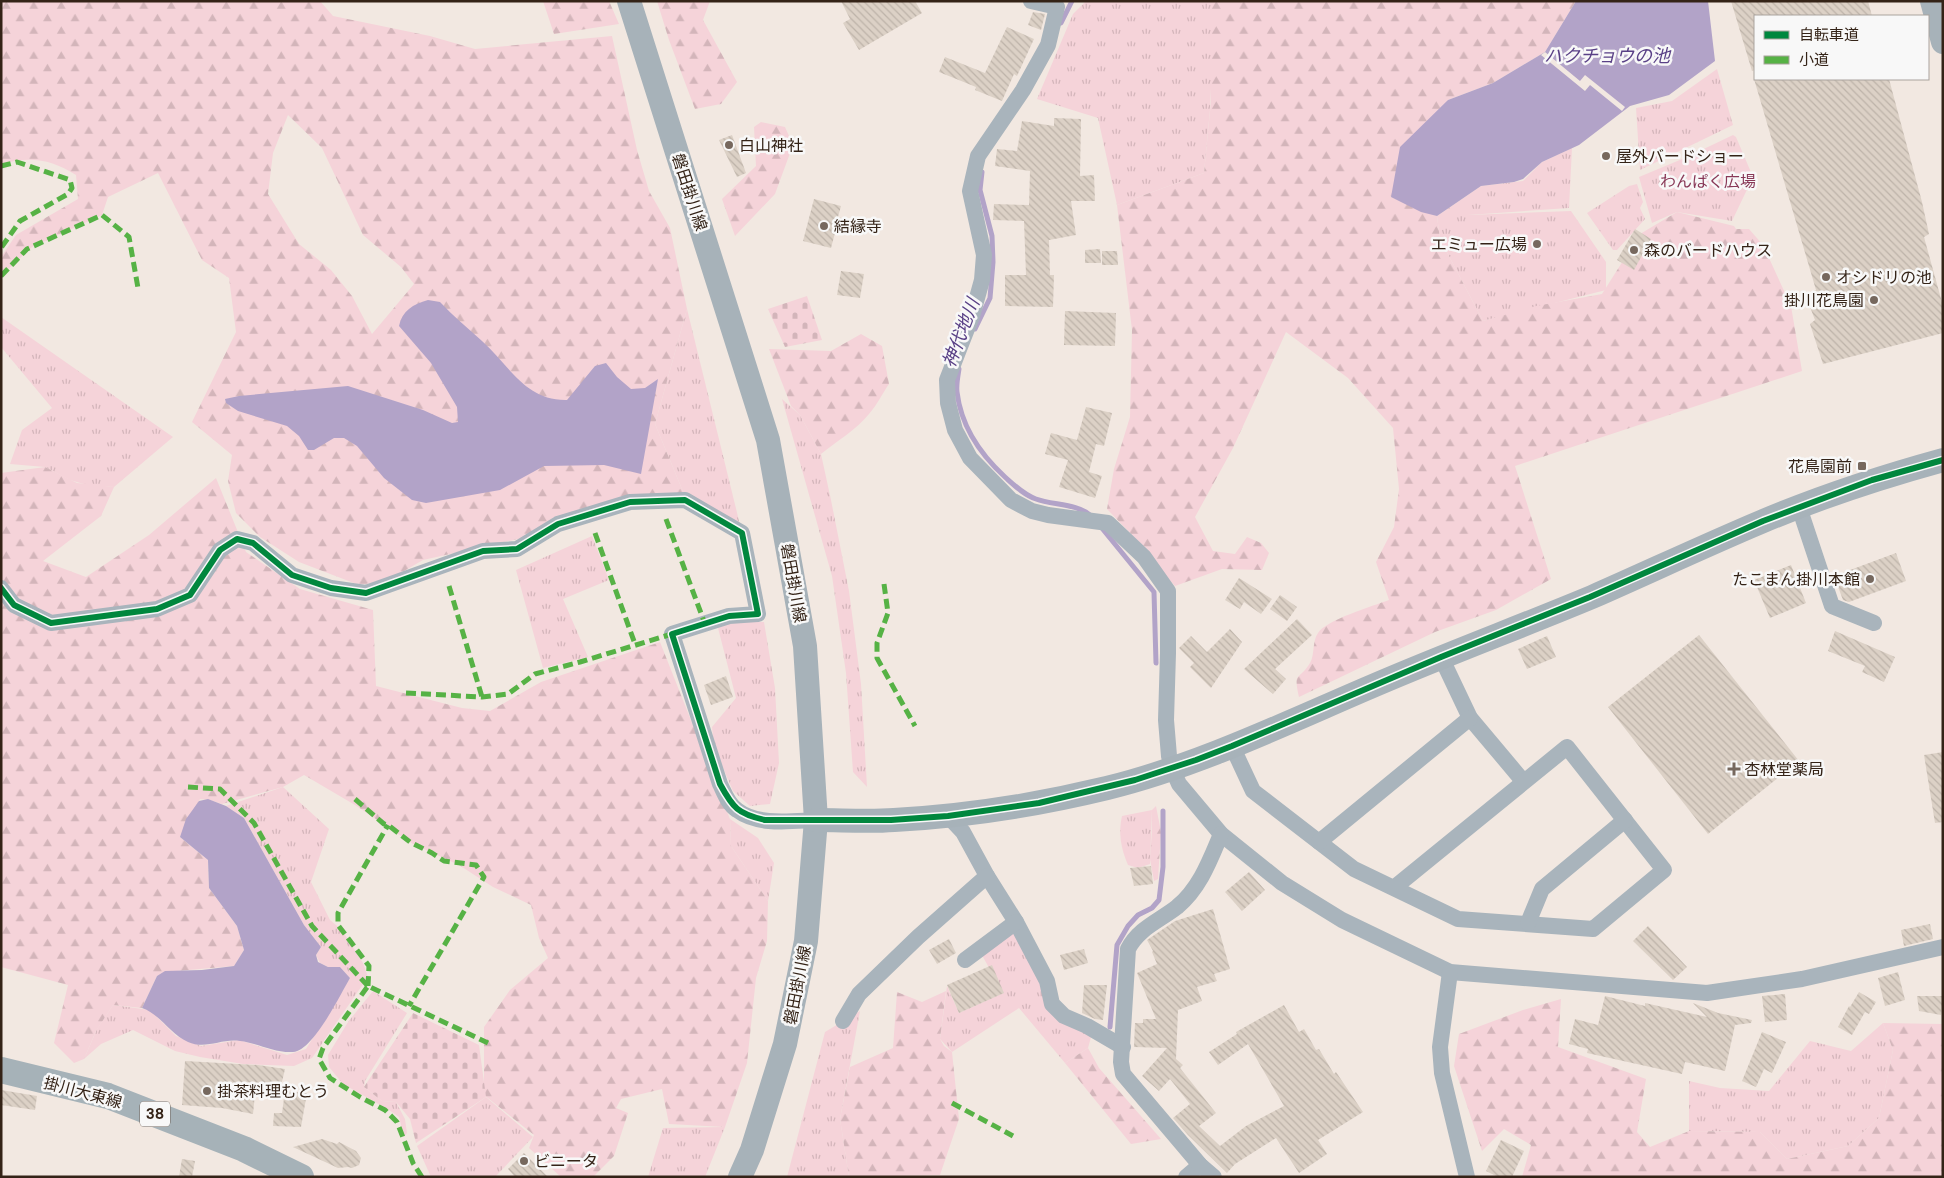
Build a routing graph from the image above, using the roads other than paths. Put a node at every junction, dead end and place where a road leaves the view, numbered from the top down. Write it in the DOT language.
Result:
graph roads {
  1 [pos="629,1"];
  2 [pos="1031,1"];
  3 [pos="1932,1"];
  4 [pos="1943,42"];
  5 [pos="1943,460"];
  6 [pos="1799,507"];
  7 [pos="1,588"];
  8 [pos="1874,624"];
  9 [pos="1441,657"];
  10 [pos="1470,718"];
  11 [pos="1232,746"];
  12 [pos="1172,768"];
  13 [pos="1523,781"];
  14 [pos="948,816"];
  15 [pos="816,820"];
  16 [pos="1625,820"];
  17 [pos="1221,834"];
  18 [pos="1319,842"];
  19 [pos="987,876"];
  20 [pos="1394,887"];
  21 [pos="1016,922"];
  22 [pos="1528,923"];
  23 [pos="1943,947"];
  24 [pos="965,960"];
  25 [pos="1450,972"];
  26 [pos="843,1021"];
  27 [pos="1123,1047"];
  28 [pos="1,1070"];
  29 [pos="1200,1164"];
  30 [pos="301,1177"];
  31 [pos="740,1177"];
  32 [pos="1186,1177"];
  33 [pos="1214,1177"];
  34 [pos="1467,1177"];
  1 -- 15 [label="street, 磐田掛川線"];
  2 -- 12 [label="street"];
  3 -- 4 [label="street"];
  5 -- 6 [label="street"];
  6 -- 8 [label="street"];
  6 -- 9 [label="street"];
  7 -- 15 [label="street"];
  9 -- 10 [label="street"];
  9 -- 11 [label="street"];
  10 -- 13 [label="street"];
  10 -- 18 [label="street"];
  11 -- 12 [label="street"];
  11 -- 18 [label="street"];
  12 -- 14 [label="street"];
  12 -- 17 [label="street"];
  13 -- 16 [label="street"];
  13 -- 20 [label="street"];
  14 -- 15 [label="street"];
  14 -- 19 [label="street"];
  15 -- 31 [label="street, 磐田掛川線"];
  16 -- 22 [label="street"];
  16 -- 22 [label="street"];
  17 -- 25 [label="street"];
  17 -- 27 [label="street"];
  18 -- 20 [label="street"];
  19 -- 21 [label="street"];
  19 -- 26 [label="street"];
  20 -- 22 [label="street"];
  21 -- 24 [label="street"];
  21 -- 27 [label="street"];
  23 -- 25 [label="street"];
  25 -- 34 [label="street"];
  27 -- 29 [label="street"];
  28 -- 30 [label="main road, 掛川大東線 / 38"];
  29 -- 32 [label="street"];
  29 -- 33 [label="street"];
}
